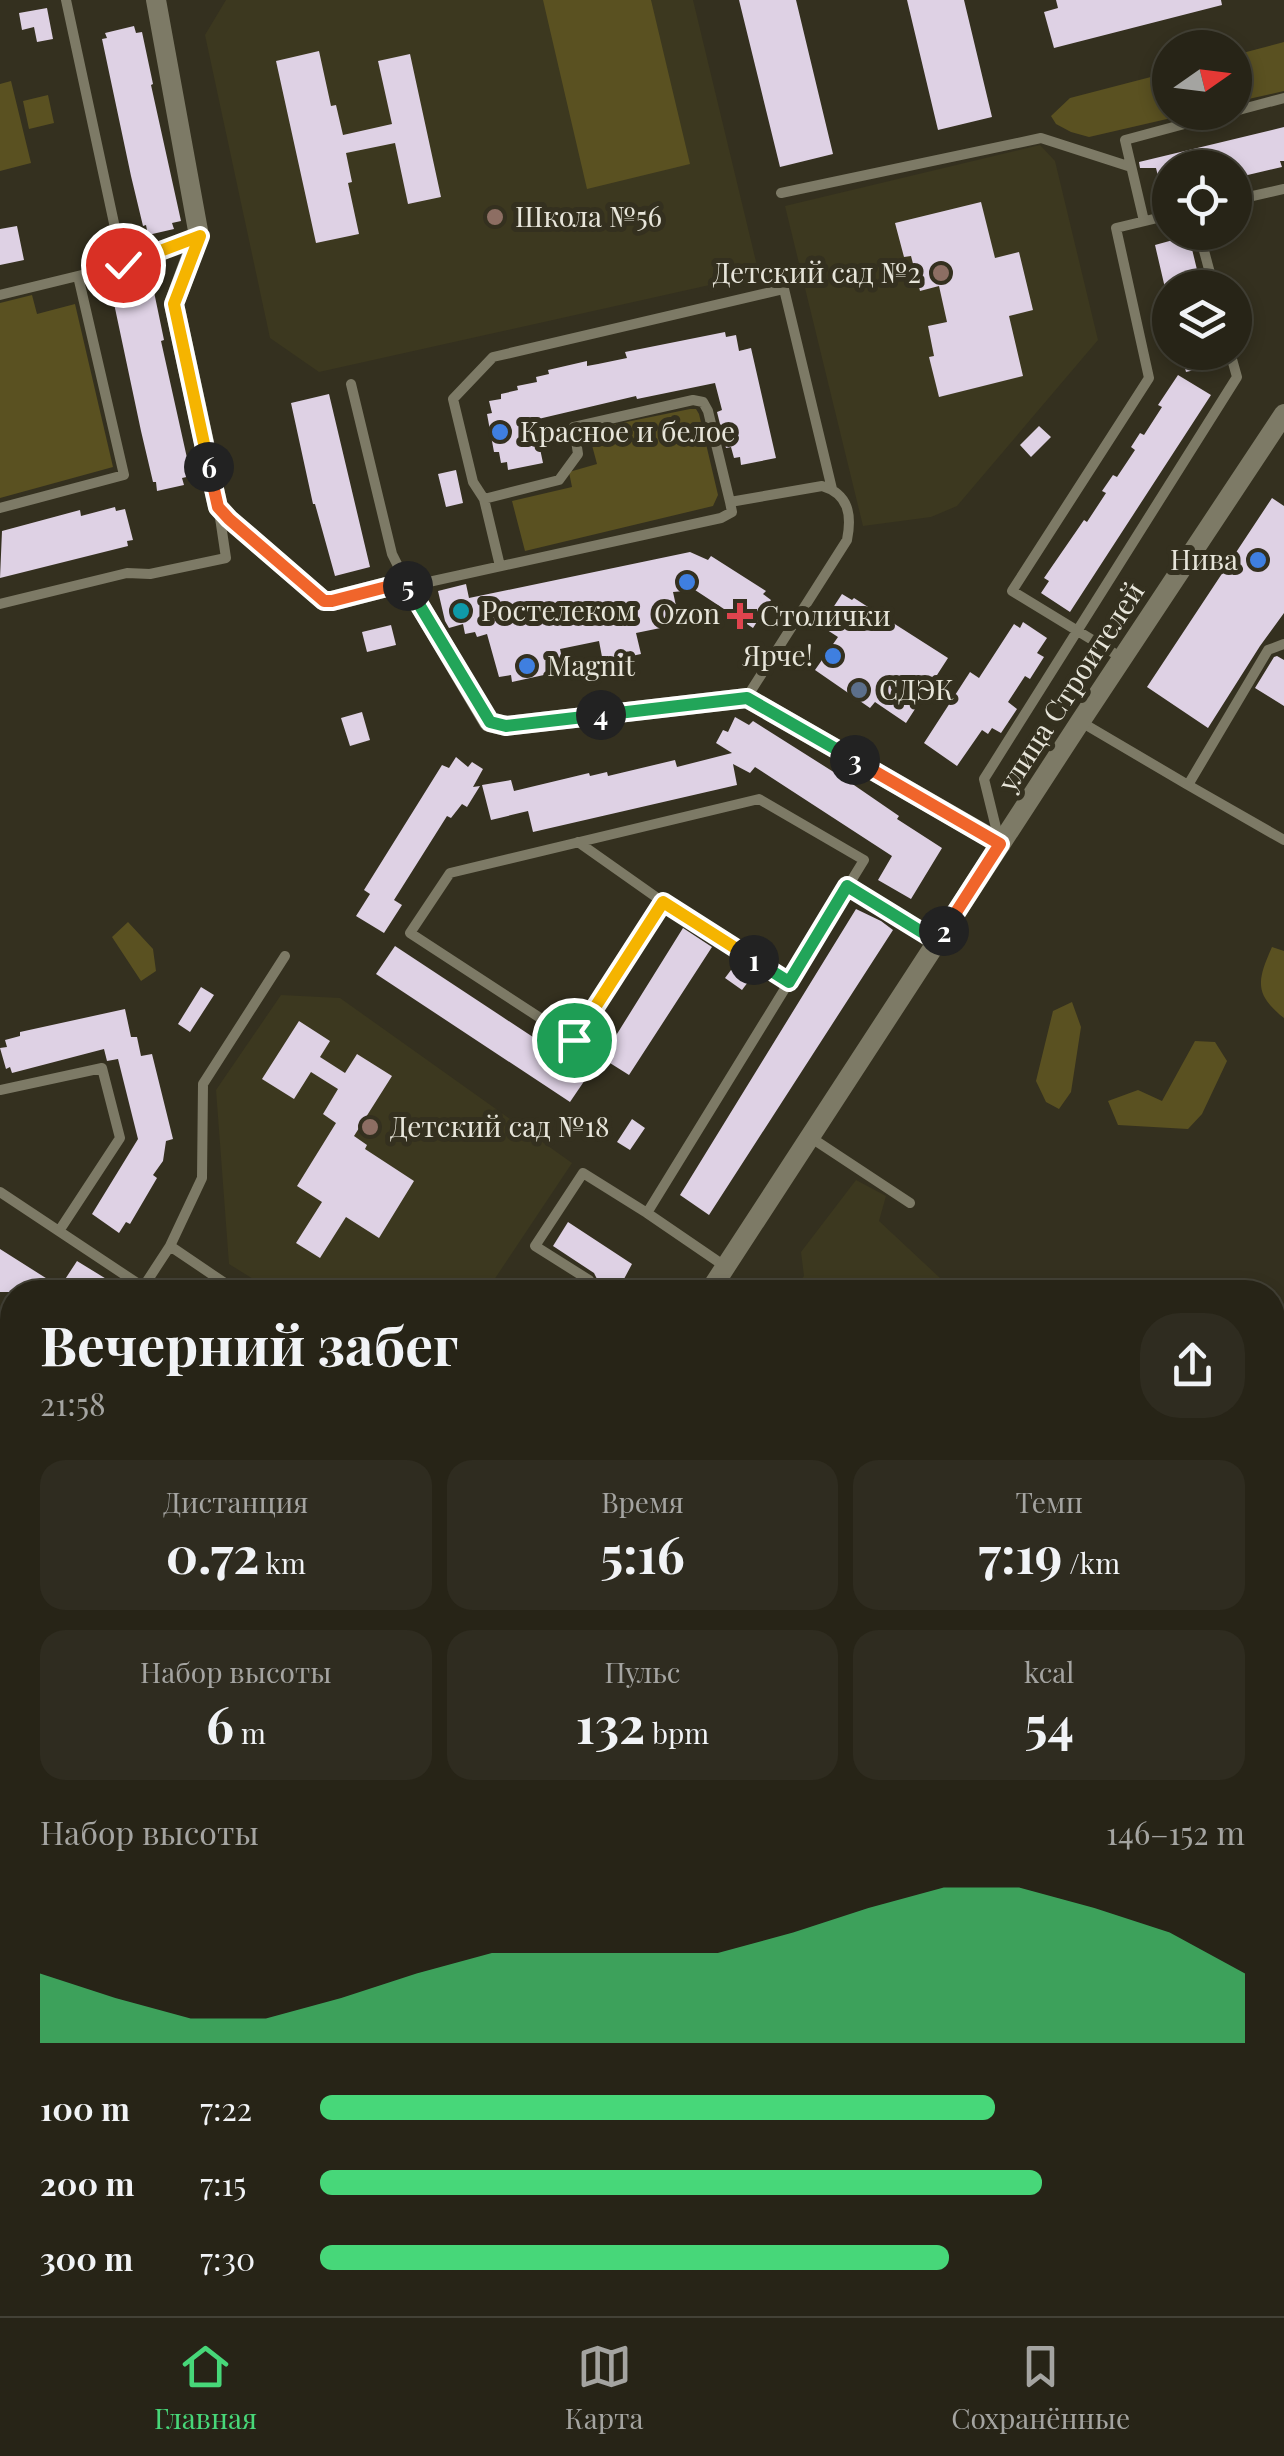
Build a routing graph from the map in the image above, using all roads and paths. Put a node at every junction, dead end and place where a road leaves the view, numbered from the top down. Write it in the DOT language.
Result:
graph roads {
  1 [pos="66,0"];
  2 [pos="156,0"];
  3 [pos="1284,98"];
  4 [pos="1252,107"];
  5 [pos="1163,130"];
  6 [pos="1131,168"];
  7 [pos="1284,189"];
  8 [pos="781,193"];
  9 [pos="1252,196"];
  10 [pos="1152,219"];
  11 [pos="1144,221"];
  12 [pos="200,236"];
  13 [pos="123,265"];
  14 [pos="78,276"];
  15 [pos="0,295"];
  16 [pos="1235,370"];
  17 [pos="352,384"];
  18 [pos="1283,416"];
  19 [pos="832,489"];
  20 [pos="484,499"];
  21 [pos="730,502"];
  22 [pos="218,507"];
  23 [pos="0,508"];
  24 [pos="500,566"];
  25 [pos="406,582"];
  26 [pos="0,604"];
  27 [pos="1077,631"];
  28 [pos="1284,644"];
  29 [pos="1122,658"];
  30 [pos="747,698"];
  31 [pos="1080,722"];
  32 [pos="1188,785"];
  33 [pos="1284,840"];
  34 [pos="578,842"];
  35 [pos="1000,844"];
  36 [pos="847,886"];
  37 [pos="663,902"];
  38 [pos="938,942"];
  39 [pos="284,956"];
  40 [pos="789,982"];
  41 [pos="0,1090"];
  42 [pos="810,1138"];
  43 [pos="0,1192"];
  44 [pos="910,1204"];
  45 [pos="647,1213"];
  46 [pos="59,1231"];
  47 [pos="170,1246"];
  48 [pos="726,1266"];
  49 [pos="127,1280"];
  50 [pos="148,1280"];
  51 [pos="220,1280"];
  52 [pos="589,1280"];
  53 [pos="717,1280"];
  1 -- 13 [label="lane"];
  2 -- 12 [label="street"];
  3 -- 4 [label="lane"];
  5 -- 6 [label="lane"];
  6 -- 8 [label="lane"];
  6 -- 11 [label="lane"];
  7 -- 9 [label="lane"];
  10 -- 11 [label="lane"];
  11 -- 27 [label="lane"];
  12 -- 13 [label="lane"];
  12 -- 22 [label="street"];
  13 -- 14 [label="lane"];
  14 -- 15 [label="lane"];
  14 -- 23 [label="lane"];
  16 -- 27 [label="lane"];
  17 -- 25 [label="lane"];
  18 -- 29 [label="street, улица Строителей"];
  19 -- 20 [label="lane"];
  19 -- 21 [label="lane"];
  19 -- 30 [label="lane"];
  20 -- 21 [label="lane"];
  20 -- 24 [label="lane"];
  21 -- 24 [label="lane"];
  22 -- 25 [label="street"];
  22 -- 26 [label="lane"];
  24 -- 25 [label="lane"];
  25 -- 30 [label="street"];
  27 -- 29 [label="lane"];
  27 -- 35 [label="lane"];
  28 -- 32 [label="lane"];
  29 -- 31 [label="street, улица Строителей"];
  30 -- 35 [label="street"];
  31 -- 32 [label="lane"];
  31 -- 35 [label="street, улица Строителей"];
  32 -- 33 [label="lane"];
  34 -- 36 [label="lane"];
  34 -- 37 [label="lane"];
  34 -- 37 [label="lane"];
  35 -- 38 [label="street, улица Строителей"];
  36 -- 38 [label="lane"];
  36 -- 40 [label="lane"];
  37 -- 40 [label="lane"];
  38 -- 42 [label="street, улица Строителей"];
  39 -- 47 [label="lane"];
  40 -- 45 [label="lane"];
  41 -- 46 [label="lane"];
  42 -- 44 [label="lane"];
  42 -- 48 [label="street, улица Строителей"];
  43 -- 46 [label="lane"];
  45 -- 48 [label="lane"];
  45 -- 52 [label="lane"];
  46 -- 49 [label="lane"];
  47 -- 50 [label="lane"];
  47 -- 51 [label="lane"];
  48 -- 53 [label="street, улица Строителей"];
}
